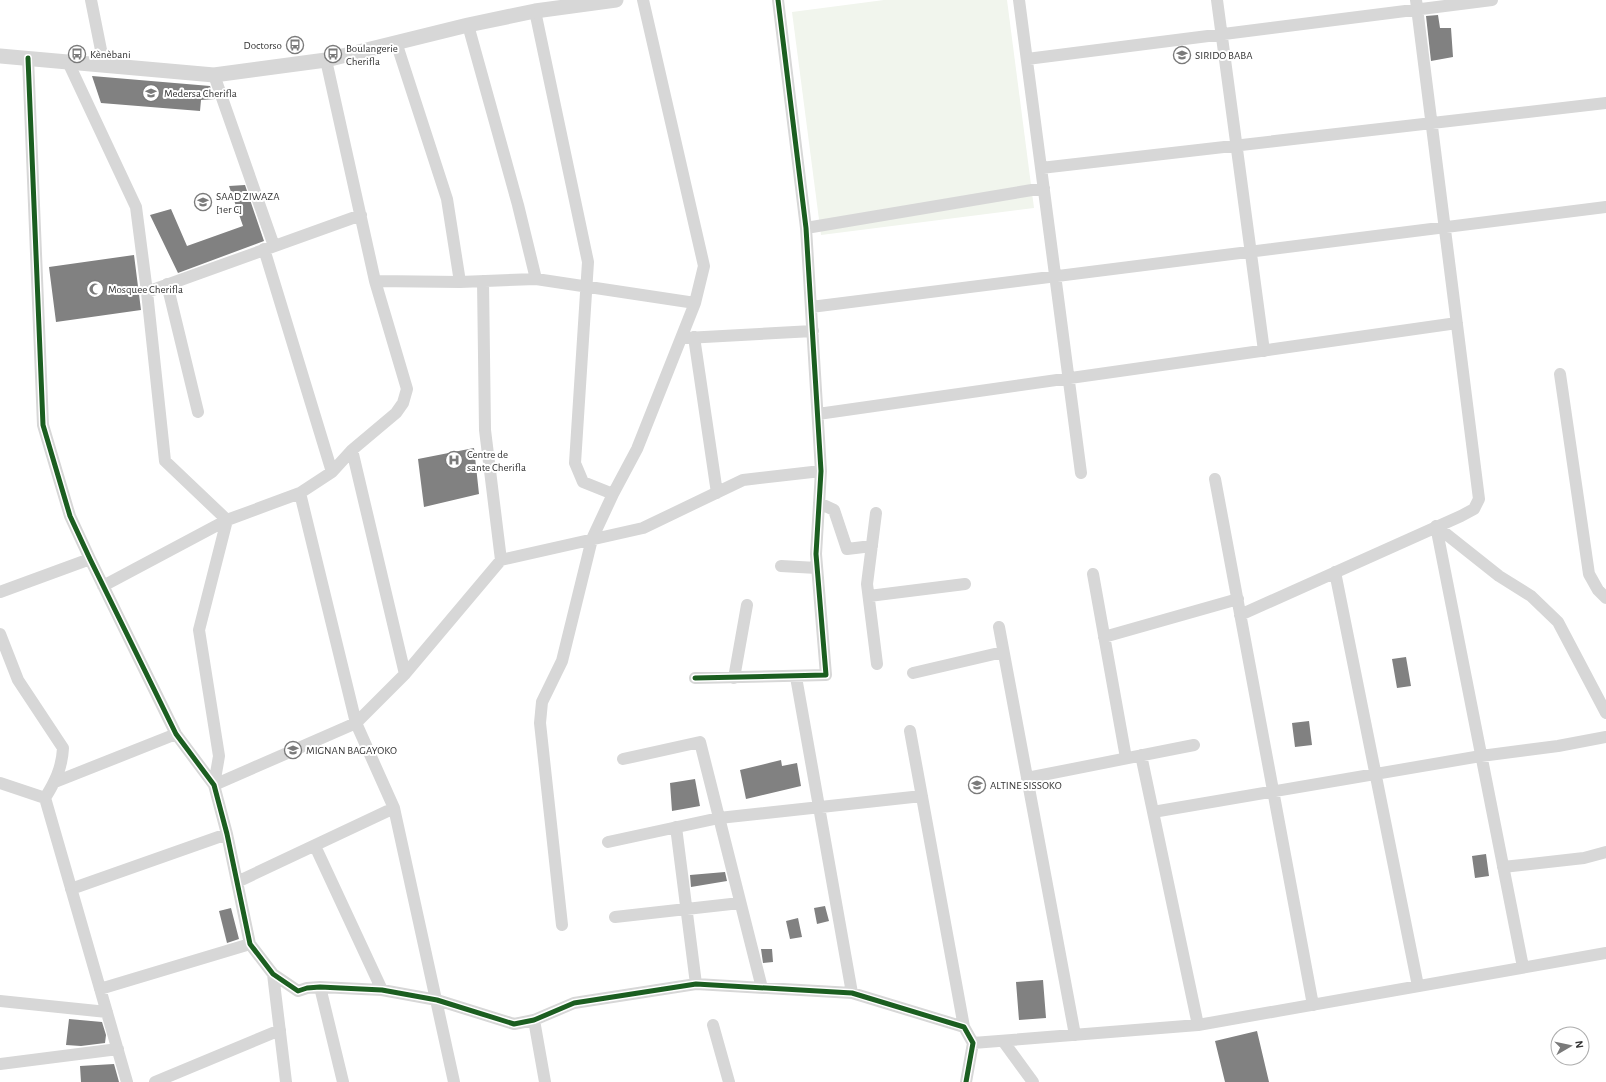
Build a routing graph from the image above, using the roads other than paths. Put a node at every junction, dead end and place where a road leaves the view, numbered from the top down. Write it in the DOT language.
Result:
graph roads {
  1 [pos="91,0"];
  2 [pos="616,0"];
  3 [pos="643,0"];
  4 [pos="778,0"];
  5 [pos="1019,0"];
  6 [pos="1217,0"];
  7 [pos="1492,0"];
  8 [pos="572,3"];
  9 [pos="1416,5"];
  10 [pos="535,11"];
  11 [pos="468,25"];
  12 [pos="1222,34"];
  13 [pos="396,42"];
  14 [pos="0,56"];
  15 [pos="28,58"];
  16 [pos="1027,59"];
  17 [pos="326,60"];
  18 [pos="68,62"];
  19 [pos="104,65"];
  20 [pos="214,75"];
  21 [pos="1606,103"];
  22 [pos="1431,123"];
  23 [pos="1237,146"];
  24 [pos="1041,168"];
  25 [pos="1044,188"];
  26 [pos="1606,207"];
  27 [pos="361,215"];
  28 [pos="1445,227"];
  29 [pos="806,228"];
  30 [pos="269,248"];
  31 [pos="1251,252"];
  32 [pos="1055,276"];
  33 [pos="536,279"];
  34 [pos="375,281"];
  35 [pos="483,281"];
  36 [pos="460,282"];
  37 [pos="167,284"];
  38 [pos="586,286"];
  39 [pos="147,292"];
  40 [pos="695,303"];
  41 [pos="811,307"];
  42 [pos="1457,323"];
  43 [pos="813,331"];
  44 [pos="694,337"];
  45 [pos="681,338"];
  46 [pos="1264,351"];
  47 [pos="1560,374"];
  48 [pos="1069,379"];
  49 [pos="198,412"];
  50 [pos="818,414"];
  51 [pos="352,450"];
  52 [pos="821,471"];
  53 [pos="332,472"];
  54 [pos="1081,473"];
  55 [pos="1215,479"];
  56 [pos="300,493"];
  57 [pos="717,493"];
  58 [pos="613,494"];
  59 [pos="819,503"];
  60 [pos="876,513"];
  61 [pos="227,520"];
  62 [pos="1436,526"];
  63 [pos="592,539"];
  64 [pos="872,546"];
  65 [pos="90,559"];
  66 [pos="501,560"];
  67 [pos="781,566"];
  68 [pos="817,568"];
  69 [pos="1335,572"];
  70 [pos="1093,574"];
  71 [pos="966,584"];
  72 [pos="103,586"];
  73 [pos="0,592"];
  74 [pos="869,596"];
  75 [pos="1606,598"];
  76 [pos="1238,599"];
  77 [pos="747,605"];
  78 [pos="1240,615"];
  79 [pos="999,627"];
  80 [pos="0,634"];
  81 [pos="1104,637"];
  82 [pos="1004,652"];
  83 [pos="877,664"];
  84 [pos="913,673"];
  85 [pos="405,674"];
  86 [pos="796,677"];
  87 [pos="695,678"];
  88 [pos="734,678"];
  89 [pos="1606,713"];
  90 [pos="356,723"];
  91 [pos="910,731"];
  92 [pos="176,734"];
  93 [pos="1606,737"];
  94 [pos="1194,745"];
  95 [pos="1141,755"];
  96 [pos="1481,756"];
  97 [pos="1126,758"];
  98 [pos="623,759"];
  99 [pos="1376,774"];
  100 [pos="1027,778"];
  101 [pos="55,782"];
  102 [pos="0,783"];
  103 [pos="214,785"];
  104 [pos="1273,792"];
  105 [pos="922,796"];
  106 [pos="45,798"];
  107 [pos="819,807"];
  108 [pos="394,808"];
  109 [pos="1153,812"];
  110 [pos="718,818"];
  111 [pos="676,827"];
  112 [pos="227,834"];
  113 [pos="608,842"];
  114 [pos="315,846"];
  115 [pos="1606,852"];
  116 [pos="1503,867"];
  117 [pos="237,882"];
  118 [pos="71,889"];
  119 [pos="740,903"];
  120 [pos="686,909"];
  121 [pos="615,917"];
  122 [pos="562,925"];
  123 [pos="250,944"];
  124 [pos="1606,953"];
  125 [pos="1523,967"];
  126 [pos="273,974"];
  127 [pos="696,984"];
  128 [pos="1418,986"];
  129 [pos="320,987"];
  130 [pos="762,988"];
  131 [pos="100,989"];
  132 [pos="382,990"];
  133 [pos="852,993"];
  134 [pos="437,1000"];
  135 [pos="0,1001"];
  136 [pos="1313,1005"];
  137 [pos="107,1012"];
  138 [pos="534,1020"];
  139 [pos="713,1025"];
  140 [pos="1198,1025"];
  141 [pos="964,1027"];
  142 [pos="280,1030"];
  143 [pos="1075,1035"];
  144 [pos="1003,1041"];
  145 [pos="973,1043"];
  146 [pos="118,1049"];
  147 [pos="0,1064"];
  148 [pos="127,1082"];
  149 [pos="155,1082"];
  150 [pos="286,1082"];
  151 [pos="344,1082"];
  152 [pos="454,1082"];
  153 [pos="545,1082"];
  154 [pos="729,1082"];
  155 [pos="966,1082"];
  156 [pos="1033,1082"];
  1 -- 19 [label="street"];
  2 -- 8 [label="street"];
  3 -- 40 [label="street"];
  4 -- 29 [label="street"];
  5 -- 16 [label="street"];
  6 -- 12 [label="street"];
  7 -- 9 [label="street"];
  8 -- 10 [label="street"];
  9 -- 12 [label="street"];
  9 -- 22 [label="street"];
  10 -- 11 [label="street"];
  10 -- 38 [label="street"];
  11 -- 13 [label="street"];
  11 -- 33 [label="street"];
  12 -- 16 [label="street"];
  12 -- 23 [label="street"];
  13 -- 17 [label="street"];
  13 -- 36 [label="street"];
  14 -- 15 [label="street"];
  15 -- 18 [label="street"];
  15 -- 65 [label="street"];
  16 -- 24 [label="street"];
  17 -- 20 [label="street"];
  17 -- 27 [label="street"];
  18 -- 19 [label="street"];
  18 -- 39 [label="street"];
  19 -- 20 [label="street"];
  20 -- 30 [label="street"];
  21 -- 22 [label="street"];
  22 -- 23 [label="street"];
  22 -- 28 [label="street"];
  23 -- 24 [label="street"];
  23 -- 31 [label="street"];
  24 -- 25 [label="street"];
  25 -- 29 [label="street"];
  25 -- 32 [label="street"];
  26 -- 28 [label="street"];
  27 -- 30 [label="street"];
  27 -- 34 [label="street"];
  28 -- 31 [label="street"];
  28 -- 42 [label="street"];
  29 -- 41 [label="street"];
  30 -- 37 [label="street"];
  30 -- 53 [label="street"];
  31 -- 32 [label="street"];
  31 -- 46 [label="street"];
  32 -- 41 [label="street"];
  32 -- 48 [label="street"];
  33 -- 35 [label="street"];
  33 -- 38 [label="street"];
  34 -- 36 [label="street"];
  34 -- 51 [label="street"];
  35 -- 36 [label="street"];
  35 -- 66 [label="street"];
  37 -- 39 [label="street"];
  37 -- 49 [label="street"];
  38 -- 40 [label="street"];
  38 -- 58 [label="street"];
  39 -- 61 [label="street"];
  40 -- 45 [label="street"];
  41 -- 43 [label="street"];
  42 -- 46 [label="street"];
  42 -- 62 [label="street"];
  43 -- 44 [label="street"];
  43 -- 50 [label="street"];
  44 -- 45 [label="street"];
  44 -- 57 [label="street"];
  45 -- 58 [label="street"];
  46 -- 48 [label="street"];
  47 -- 75 [label="street"];
  48 -- 50 [label="street"];
  48 -- 54 [label="street"];
  50 -- 52 [label="street"];
  51 -- 53 [label="street"];
  51 -- 85 [label="street"];
  52 -- 57 [label="street"];
  52 -- 59 [label="street"];
  53 -- 56 [label="street"];
  55 -- 76 [label="street"];
  56 -- 61 [label="street"];
  56 -- 90 [label="street"];
  57 -- 63 [label="street"];
  58 -- 63 [label="street"];
  59 -- 64 [label="street"];
  59 -- 68 [label="street"];
  60 -- 64 [label="street"];
  61 -- 72 [label="street"];
  61 -- 103 [label="street"];
  62 -- 69 [label="street"];
  62 -- 89 [label="street"];
  62 -- 96 [label="street"];
  63 -- 66 [label="street"];
  63 -- 122 [label="street"];
  64 -- 74 [label="street"];
  65 -- 72 [label="street"];
  65 -- 73 [label="street"];
  66 -- 85 [label="street"];
  67 -- 68 [label="street"];
  68 -- 86 [label="street"];
  69 -- 78 [label="street"];
  69 -- 99 [label="street"];
  70 -- 81 [label="street"];
  71 -- 74 [label="street"];
  72 -- 92 [label="street"];
  74 -- 83 [label="street"];
  76 -- 78 [label="street"];
  76 -- 81 [label="street"];
  77 -- 88 [label="street"];
  78 -- 104 [label="street"];
  79 -- 82 [label="street"];
  80 -- 101 [label="street"];
  81 -- 97 [label="street"];
  82 -- 84 [label="street"];
  82 -- 100 [label="street"];
  85 -- 90 [label="street"];
  86 -- 88 [label="street"];
  86 -- 107 [label="street"];
  87 -- 88 [label="street"];
  90 -- 103 [label="street"];
  90 -- 108 [label="street"];
  91 -- 105 [label="street"];
  92 -- 101 [label="street"];
  92 -- 103 [label="street"];
  93 -- 96 [label="street"];
  94 -- 95 [label="street"];
  95 -- 97 [label="street"];
  95 -- 109 [label="street"];
  96 -- 99 [label="street"];
  96 -- 116 [label="street"];
  97 -- 100 [label="street"];
  98 -- 110 [label="street"];
  99 -- 104 [label="street"];
  99 -- 128 [label="street"];
  100 -- 143 [label="street"];
  101 -- 106 [label="street"];
  102 -- 106 [label="street"];
  103 -- 112 [label="street"];
  104 -- 109 [label="street"];
  104 -- 136 [label="street"];
  105 -- 107 [label="street"];
  105 -- 141 [label="street"];
  106 -- 118 [label="street"];
  107 -- 110 [label="street"];
  107 -- 133 [label="street"];
  108 -- 114 [label="street"];
  108 -- 134 [label="street"];
  109 -- 140 [label="street"];
  110 -- 111 [label="street"];
  110 -- 119 [label="street"];
  111 -- 113 [label="street"];
  111 -- 120 [label="street"];
  112 -- 117 [label="street"];
  112 -- 118 [label="street"];
  114 -- 117 [label="street"];
  114 -- 132 [label="street"];
  115 -- 116 [label="street"];
  116 -- 125 [label="street"];
  117 -- 123 [label="street"];
  118 -- 131 [label="street"];
  119 -- 120 [label="street"];
  119 -- 130 [label="street"];
  120 -- 121 [label="street"];
  120 -- 127 [label="street"];
  123 -- 126 [label="street"];
  123 -- 131 [label="street"];
  124 -- 125 [label="street"];
  125 -- 128 [label="street"];
  126 -- 129 [label="street"];
  126 -- 142 [label="street"];
  127 -- 130 [label="street"];
  127 -- 138 [label="street"];
  128 -- 136 [label="street"];
  129 -- 132 [label="street"];
  129 -- 151 [label="street"];
  130 -- 133 [label="street"];
  131 -- 137 [label="street"];
  132 -- 134 [label="street"];
  133 -- 141 [label="street"];
  134 -- 138 [label="street"];
  134 -- 152 [label="street"];
  135 -- 137 [label="street"];
  136 -- 140 [label="street"];
  137 -- 146 [label="street"];
  138 -- 153 [label="street"];
  139 -- 154 [label="street"];
  140 -- 143 [label="street"];
  141 -- 145 [label="street"];
  142 -- 149 [label="street"];
  142 -- 150 [label="street"];
  143 -- 144 [label="street"];
  144 -- 145 [label="street"];
  144 -- 156 [label="street"];
  145 -- 155 [label="street"];
  146 -- 147 [label="street"];
  146 -- 148 [label="street"];
}
